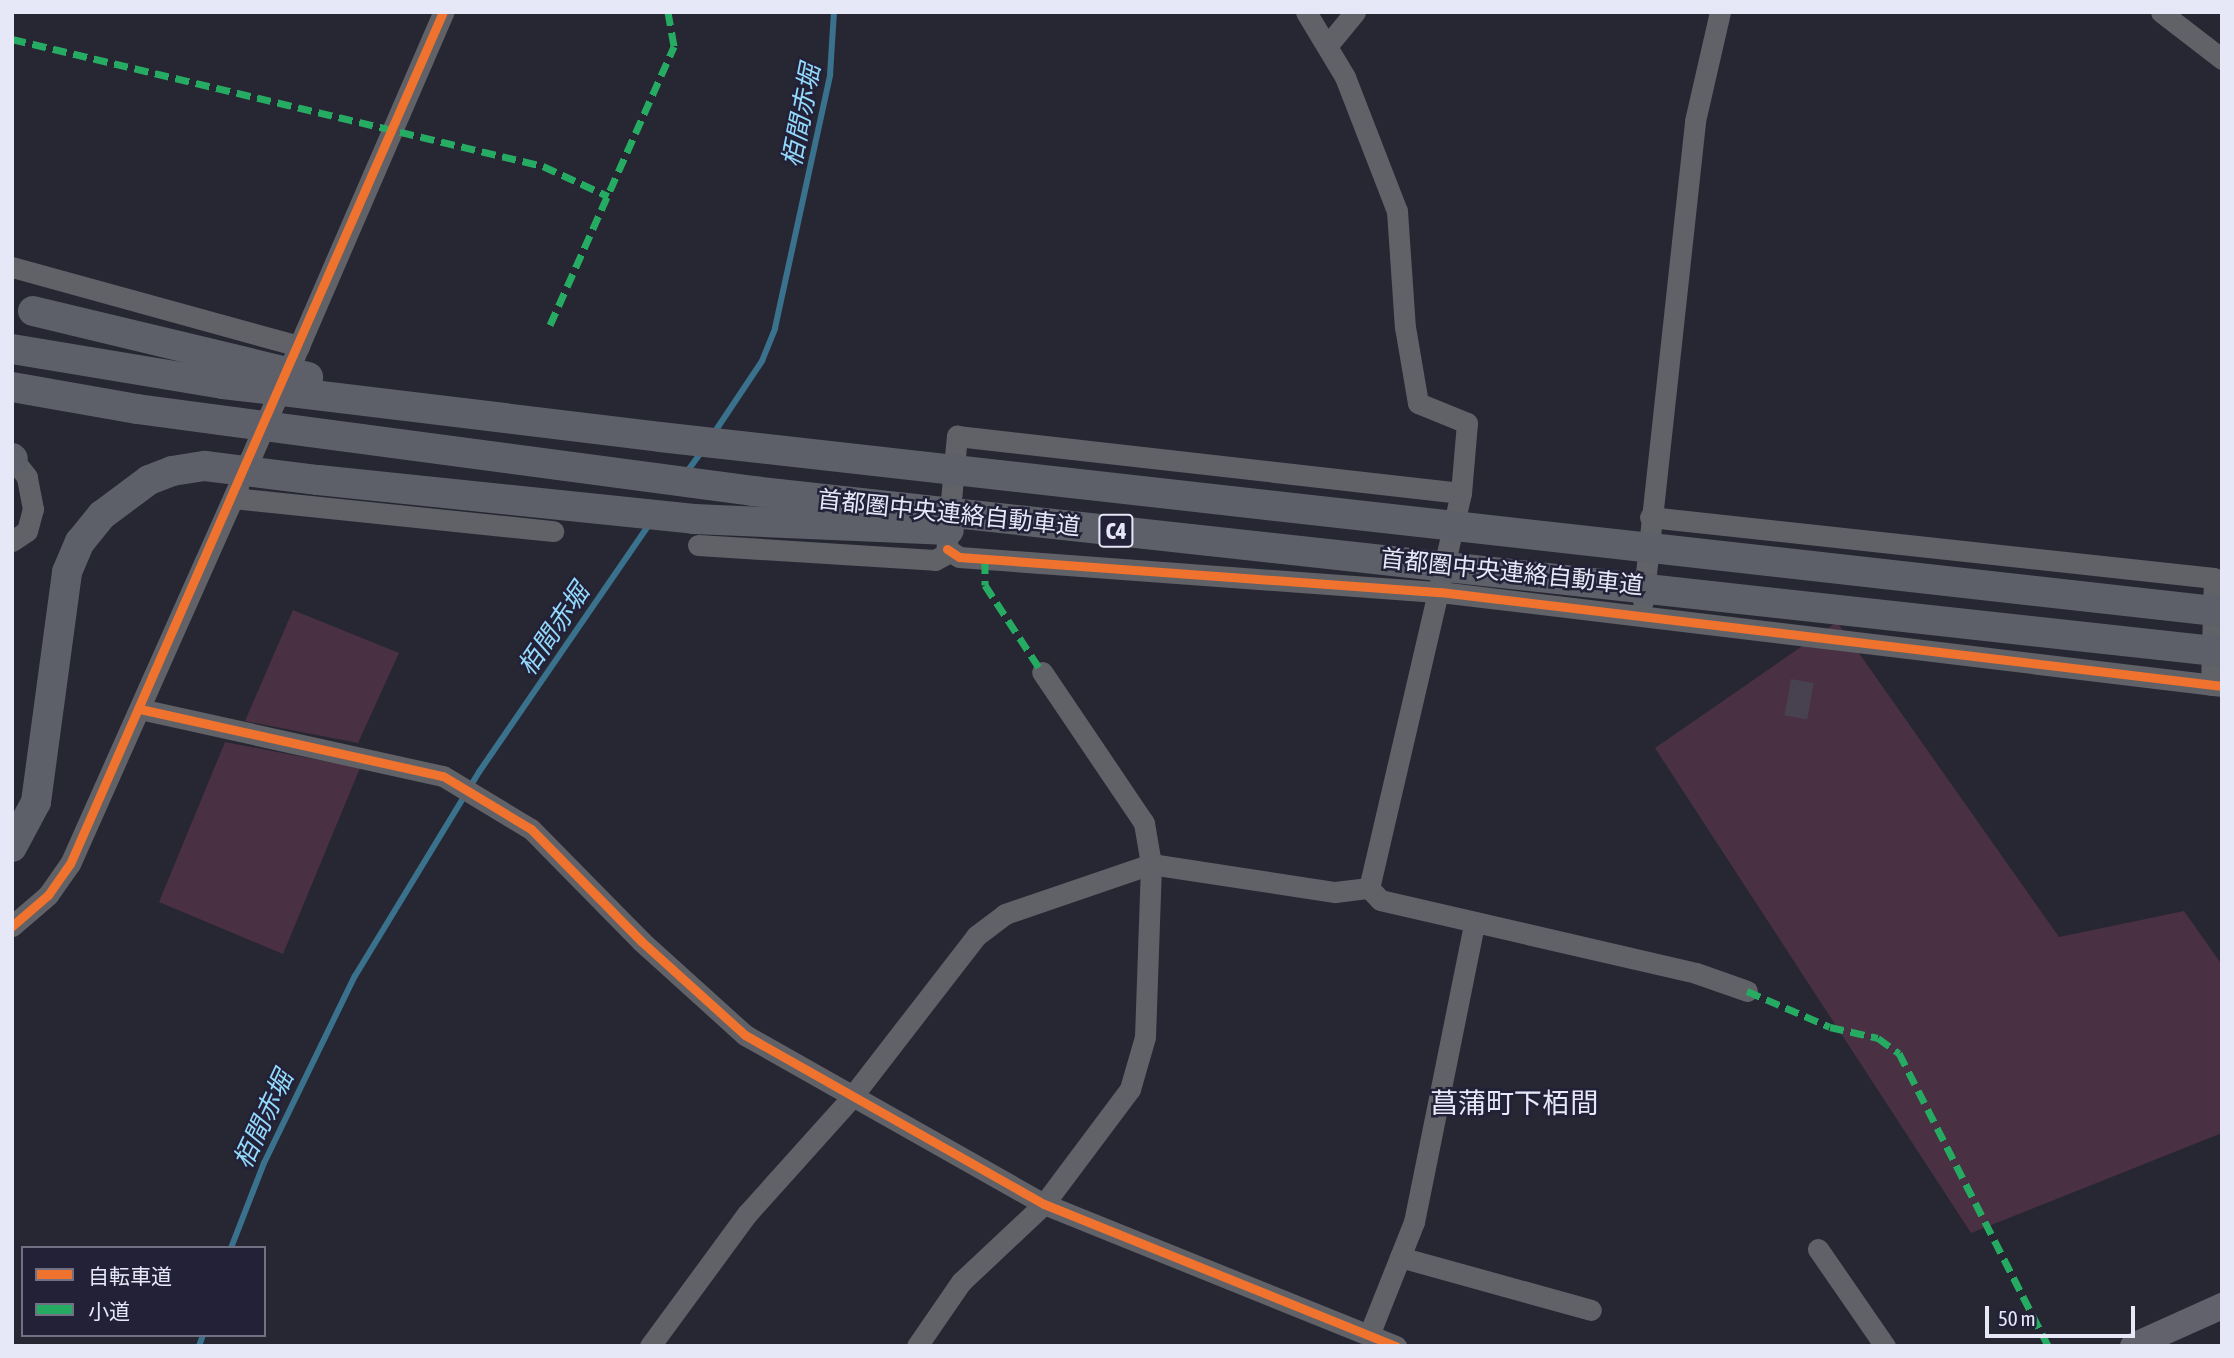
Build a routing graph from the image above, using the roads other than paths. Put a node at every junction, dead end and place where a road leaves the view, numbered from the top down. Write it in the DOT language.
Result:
graph roads {
  1 [pos="443,12"];
  2 [pos="1306,12"];
  3 [pos="1355,12"];
  4 [pos="1720,12"];
  5 [pos="2161,12"];
  6 [pos="1327,46"];
  7 [pos="2222,59"];
  8 [pos="12,267"];
  9 [pos="23,308"];
  10 [pos="299,346"];
  11 [pos="12,349"];
  12 [pos="12,387"];
  13 [pos="660,437"];
  14 [pos="13,459"];
  15 [pos="250,459"];
  16 [pos="1461,493"];
  17 [pos="1650,517"];
  18 [pos="553,531"];
  19 [pos="1141,534"];
  20 [pos="12,541"];
  21 [pos="698,545"];
  22 [pos="947,549"];
  23 [pos="1440,592"];
  24 [pos="2222,612"];
  25 [pos="1642,617"];
  26 [pos="2222,652"];
  27 [pos="1042,672"];
  28 [pos="2216,686"];
  29 [pos="140,709"];
  30 [pos="12,846"];
  31 [pos="1152,864"];
  32 [pos="1369,888"];
  33 [pos="1474,924"];
  34 [pos="12,926"];
  35 [pos="1746,991"];
  36 [pos="850,1097"];
  37 [pos="1044,1203"];
  38 [pos="1818,1249"];
  39 [pos="1400,1257"];
  40 [pos="2222,1306"];
  41 [pos="1591,1310"];
  42 [pos="1369,1335"];
  43 [pos="650,1346"];
  44 [pos="917,1346"];
  45 [pos="1396,1346"];
  46 [pos="1885,1346"];
  47 [pos="2133,1346"];
  1 -- 10 [label="street"];
  2 -- 6 [label="street"];
  3 -- 6 [label="street"];
  4 -- 17 [label="street"];
  5 -- 7 [label="street"];
  6 -- 16 [label="street"];
  8 -- 10 [label="street"];
  9 -- 13 [label="highway, bridge"];
  10 -- 15 [label="street"];
  11 -- 13 [label="highway, 首都圏中央連絡自動車道 / C4, bridge"];
  12 -- 19 [label="highway, 首都圏中央連絡自動車道 / C4, bridge"];
  13 -- 24 [label="highway, 首都圏中央連絡自動車道 / C4, bridge"];
  14 -- 20 [label="street"];
  16 -- 22 [label="street"];
  16 -- 23 [label="street"];
  17 -- 25 [label="street"];
  17 -- 28 [label="street"];
  18 -- 29 [label="street"];
  19 -- 26 [label="highway, 首都圏中央連絡自動車道 / C4, bridge"];
  19 -- 30 [label="highway, bridge"];
  21 -- 22 [label="street"];
  22 -- 23 [label="street"];
  23 -- 25 [label="street"];
  23 -- 32 [label="street"];
  25 -- 28 [label="street"];
  27 -- 31 [label="street"];
  29 -- 34 [label="street"];
  29 -- 36 [label="street"];
  31 -- 32 [label="street"];
  31 -- 36 [label="street"];
  31 -- 37 [label="street"];
  32 -- 33 [label="street"];
  33 -- 35 [label="street"];
  33 -- 39 [label="street"];
  36 -- 37 [label="street"];
  36 -- 43 [label="street"];
  37 -- 42 [label="street"];
  37 -- 44 [label="street"];
  38 -- 46 [label="street"];
  39 -- 41 [label="street"];
  39 -- 42 [label="street"];
  40 -- 47 [label="main road"];
  42 -- 45 [label="street"];
}
